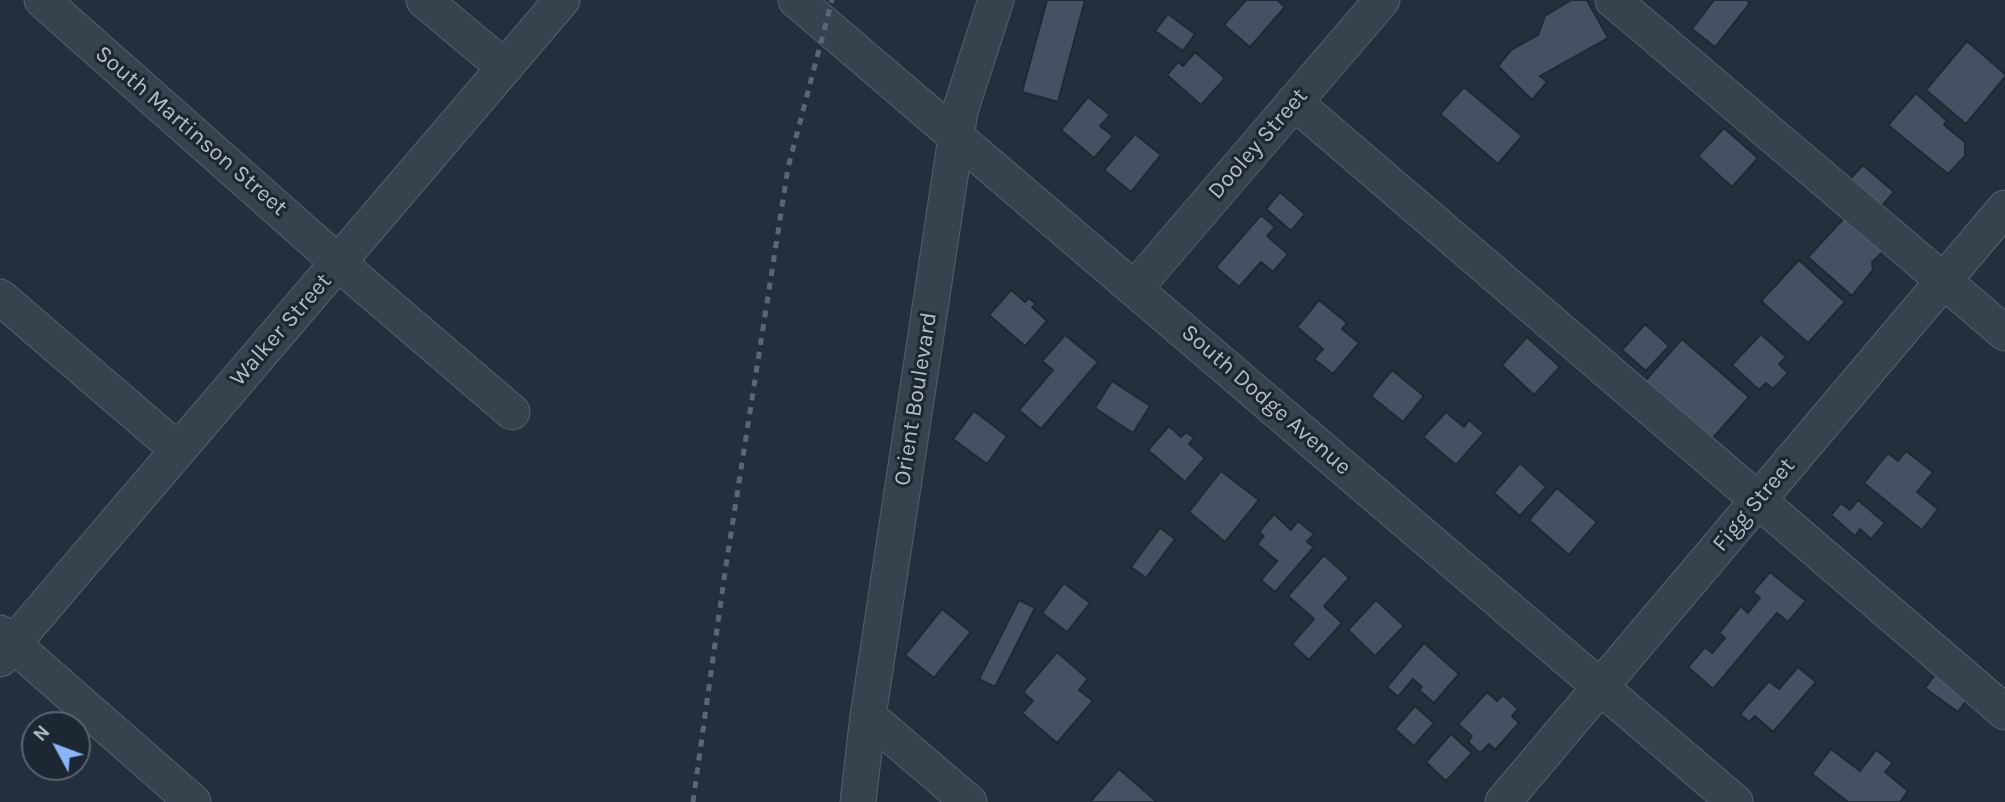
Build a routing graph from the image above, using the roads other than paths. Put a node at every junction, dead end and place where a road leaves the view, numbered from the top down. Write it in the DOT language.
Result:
graph roads {
  1 [pos="42,0"];
  2 [pos="424,0"];
  3 [pos="562,0"];
  4 [pos="796,0"];
  5 [pos="996,0"];
  6 [pos="1382,0"];
  7 [pos="1613,0"];
  8 [pos="504,67"];
  9 [pos="1294,102"];
  10 [pos="956,135"];
  11 [pos="2005,208"];
  12 [pos="340,261"];
  13 [pos="1943,282"];
  14 [pos="1135,288"];
  15 [pos="0,297"];
  16 [pos="2005,333"];
  17 [pos="512,412"];
  18 [pos="178,450"];
  19 [pos="1760,499"];
  20 [pos="4,645"];
  21 [pos="1601,687"];
  22 [pos="2005,712"];
  23 [pos="868,716"];
  24 [pos="193,802"];
  25 [pos="858,802"];
  26 [pos="969,802"];
  27 [pos="1503,802"];
  28 [pos="1735,802"];
  1 -- 12 [label="street, South Martinson Street"];
  2 -- 8 [label="street"];
  3 -- 8 [label="street, Walker Street"];
  4 -- 10 [label="street, South Dodge Avenue"];
  5 -- 10 [label="street, Orient Boulevard"];
  6 -- 9 [label="street, Dooley Street"];
  7 -- 13 [label="street"];
  8 -- 12 [label="street, Walker Street"];
  9 -- 14 [label="street, Dooley Street"];
  9 -- 19 [label="street"];
  10 -- 14 [label="street, South Dodge Avenue"];
  10 -- 23 [label="street, Orient Boulevard"];
  11 -- 13 [label="street, Figg Street"];
  12 -- 17 [label="street, South Martinson Street"];
  12 -- 18 [label="street, Walker Street"];
  13 -- 16 [label="street"];
  13 -- 19 [label="street, Figg Street"];
  14 -- 21 [label="street, South Dodge Avenue"];
  15 -- 18 [label="street"];
  18 -- 20 [label="street, Walker Street"];
  19 -- 21 [label="street, Figg Street"];
  19 -- 22 [label="street"];
  20 -- 24 [label="street"];
  21 -- 27 [label="street, Figg Street"];
  21 -- 28 [label="street, South Dodge Avenue"];
  23 -- 25 [label="street, Orient Boulevard"];
  23 -- 26 [label="street"];
}
